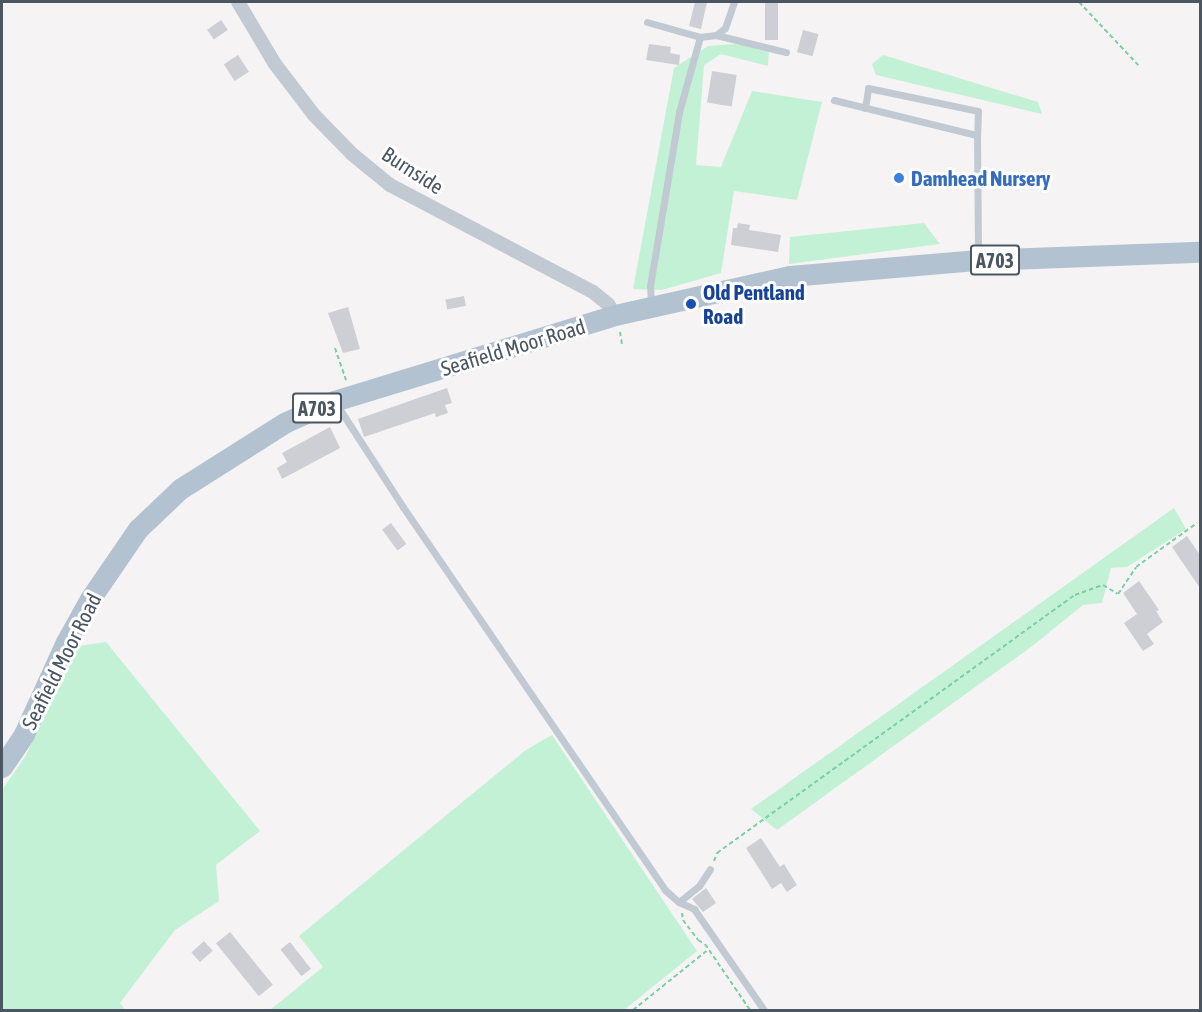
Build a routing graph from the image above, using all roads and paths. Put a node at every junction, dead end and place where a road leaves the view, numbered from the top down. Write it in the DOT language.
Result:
graph roads {
  1 [pos="238,2"];
  2 [pos="734,2"];
  3 [pos="1079,2"];
  4 [pos="647,22"];
  5 [pos="716,35"];
  6 [pos="700,37"];
  7 [pos="786,52"];
  8 [pos="1139,66"];
  9 [pos="834,100"];
  10 [pos="865,108"];
  11 [pos="977,135"];
  12 [pos="1200,252"];
  13 [pos="978,260"];
  14 [pos="652,305"];
  15 [pos="615,315"];
  16 [pos="336,348"];
  17 [pos="343,398"];
  18 [pos="1197,523"];
  19 [pos="2,767"];
  20 [pos="710,869"];
  21 [pos="679,902"];
  22 [pos="709,950"];
  23 [pos="633,1011"];
  24 [pos="750,1011"];
  25 [pos="764,1011"];
  1 -- 15 [label="street, Burnside"];
  2 -- 5 [label="lane"];
  3 -- 8 [label="path"];
  4 -- 6 [label="lane"];
  5 -- 6 [label="lane"];
  5 -- 7 [label="lane"];
  6 -- 14 [label="lane"];
  9 -- 10 [label="lane"];
  10 -- 11 [label="lane"];
  10 -- 11 [label="lane"];
  11 -- 13 [label="lane"];
  12 -- 13 [label="main road, Seafield Moor Road / A703"];
  13 -- 14 [label="main road, Seafield Moor Road / A703"];
  14 -- 15 [label="main road, Seafield Moor Road / A703"];
  15 -- 17 [label="main road, Seafield Moor Road / A703"];
  16 -- 17 [label="path"];
  17 -- 19 [label="main road, Seafield Moor Road / A703"];
  17 -- 21 [label="lane"];
  18 -- 20 [label="path"];
  20 -- 21 [label="lane"];
  21 -- 22 [label="path"];
  21 -- 25 [label="lane"];
  22 -- 23 [label="path"];
  22 -- 24 [label="path"];
}
